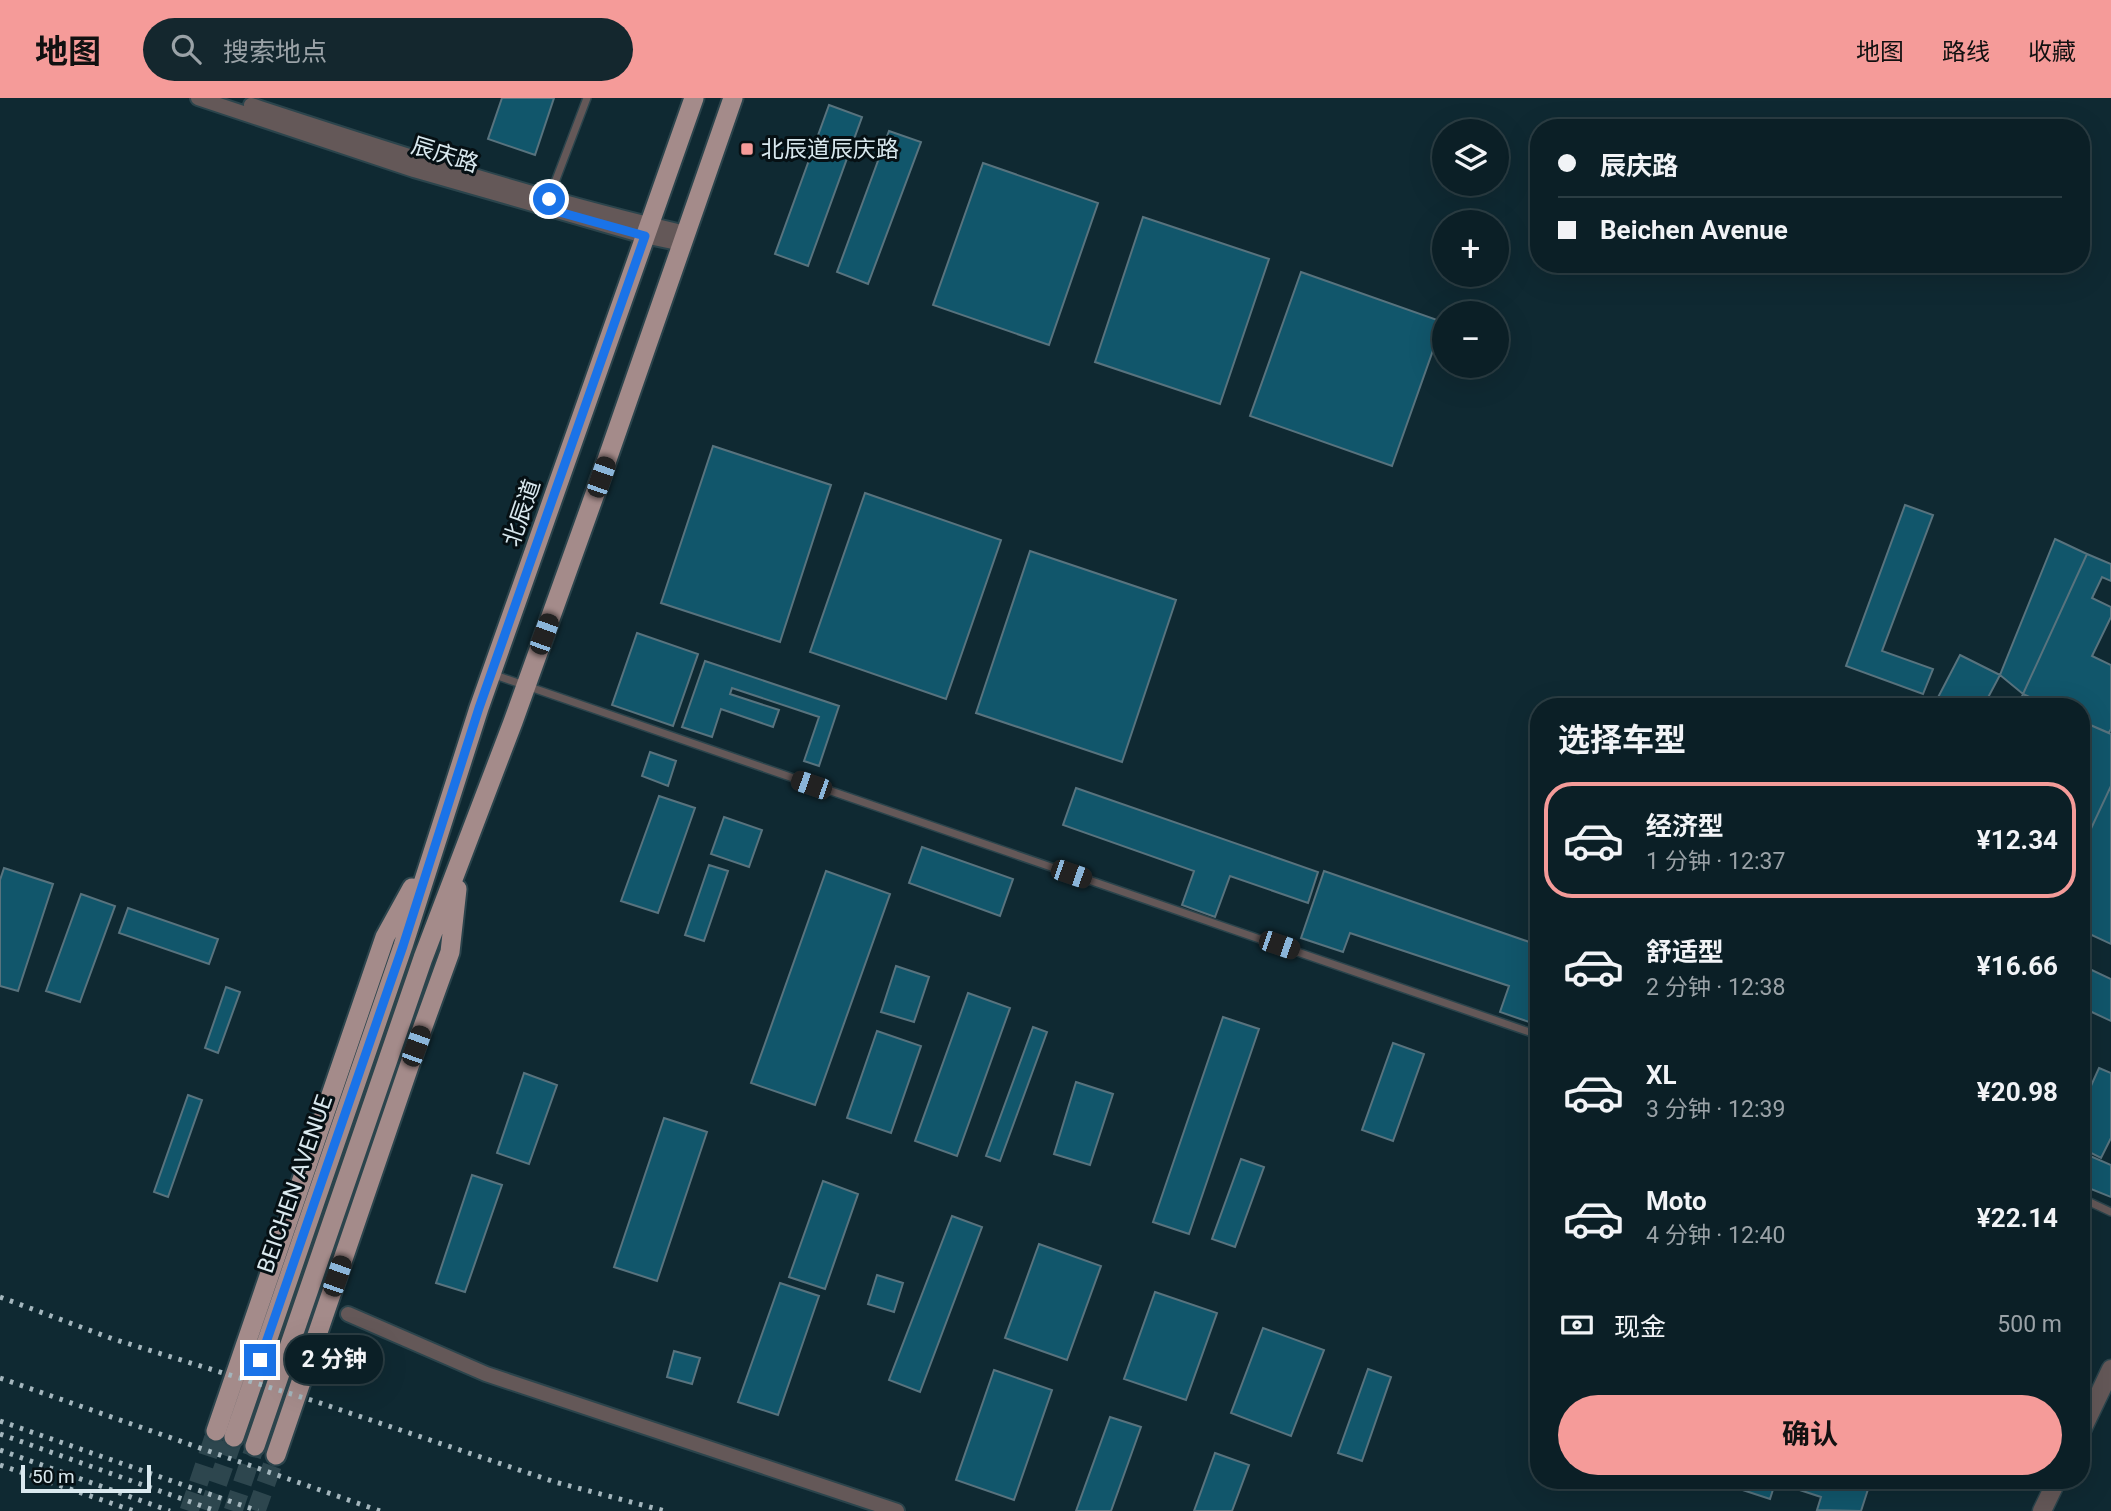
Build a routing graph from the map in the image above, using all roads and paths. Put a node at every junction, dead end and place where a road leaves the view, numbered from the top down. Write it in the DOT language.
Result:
graph roads {
  1 [pos="198,98"];
  2 [pos="228,98"];
  3 [pos="587,98"];
  4 [pos="694,98"];
  5 [pos="733,98"];
  6 [pos="547,204"];
  7 [pos="647,230"];
  8 [pos="684,239"];
  9 [pos="492,674"];
  10 [pos="526,686"];
  11 [pos="461,860"];
  12 [pos="1530,1032"];
  13 [pos="2090,1202"];
  14 [pos="2111,1212"];
  15 [pos="348,1314"];
  16 [pos="2111,1369"];
  17 [pos="2090,1413"];
  18 [pos="225,1434"];
  19 [pos="255,1446"];
  20 [pos="276,1455"];
  21 [pos="2053,1489"];
  22 [pos="897,1511"];
  23 [pos="2042,1511"];
  1 -- 6 [label="street, 辰庆路"];
  2 -- 6 [label="street, 辰庆路"];
  3 -- 6 [label="lane"];
  4 -- 7 [label="main road, 北辰道"];
  5 -- 8 [label="main road, BEICHEN AVENUE"];
  6 -- 7 [label="street, 辰庆路"];
  7 -- 8 [label="street, 辰庆路"];
  7 -- 9 [label="main road, 北辰道"];
  8 -- 10 [label="main road, BEICHEN AVENUE"];
  9 -- 10 [label="lane"];
  9 -- 18 [label="main road, 北辰道"];
  10 -- 11 [label="main road, BEICHEN AVENUE"];
  10 -- 12 [label="lane"];
  11 -- 19 [label="main road, BEICHEN AVENUE"];
  11 -- 20 [label="main road"];
  13 -- 14 [label="lane"];
  15 -- 22 [label="street"];
  16 -- 17 [label="street"];
  21 -- 23 [label="street"];
}
